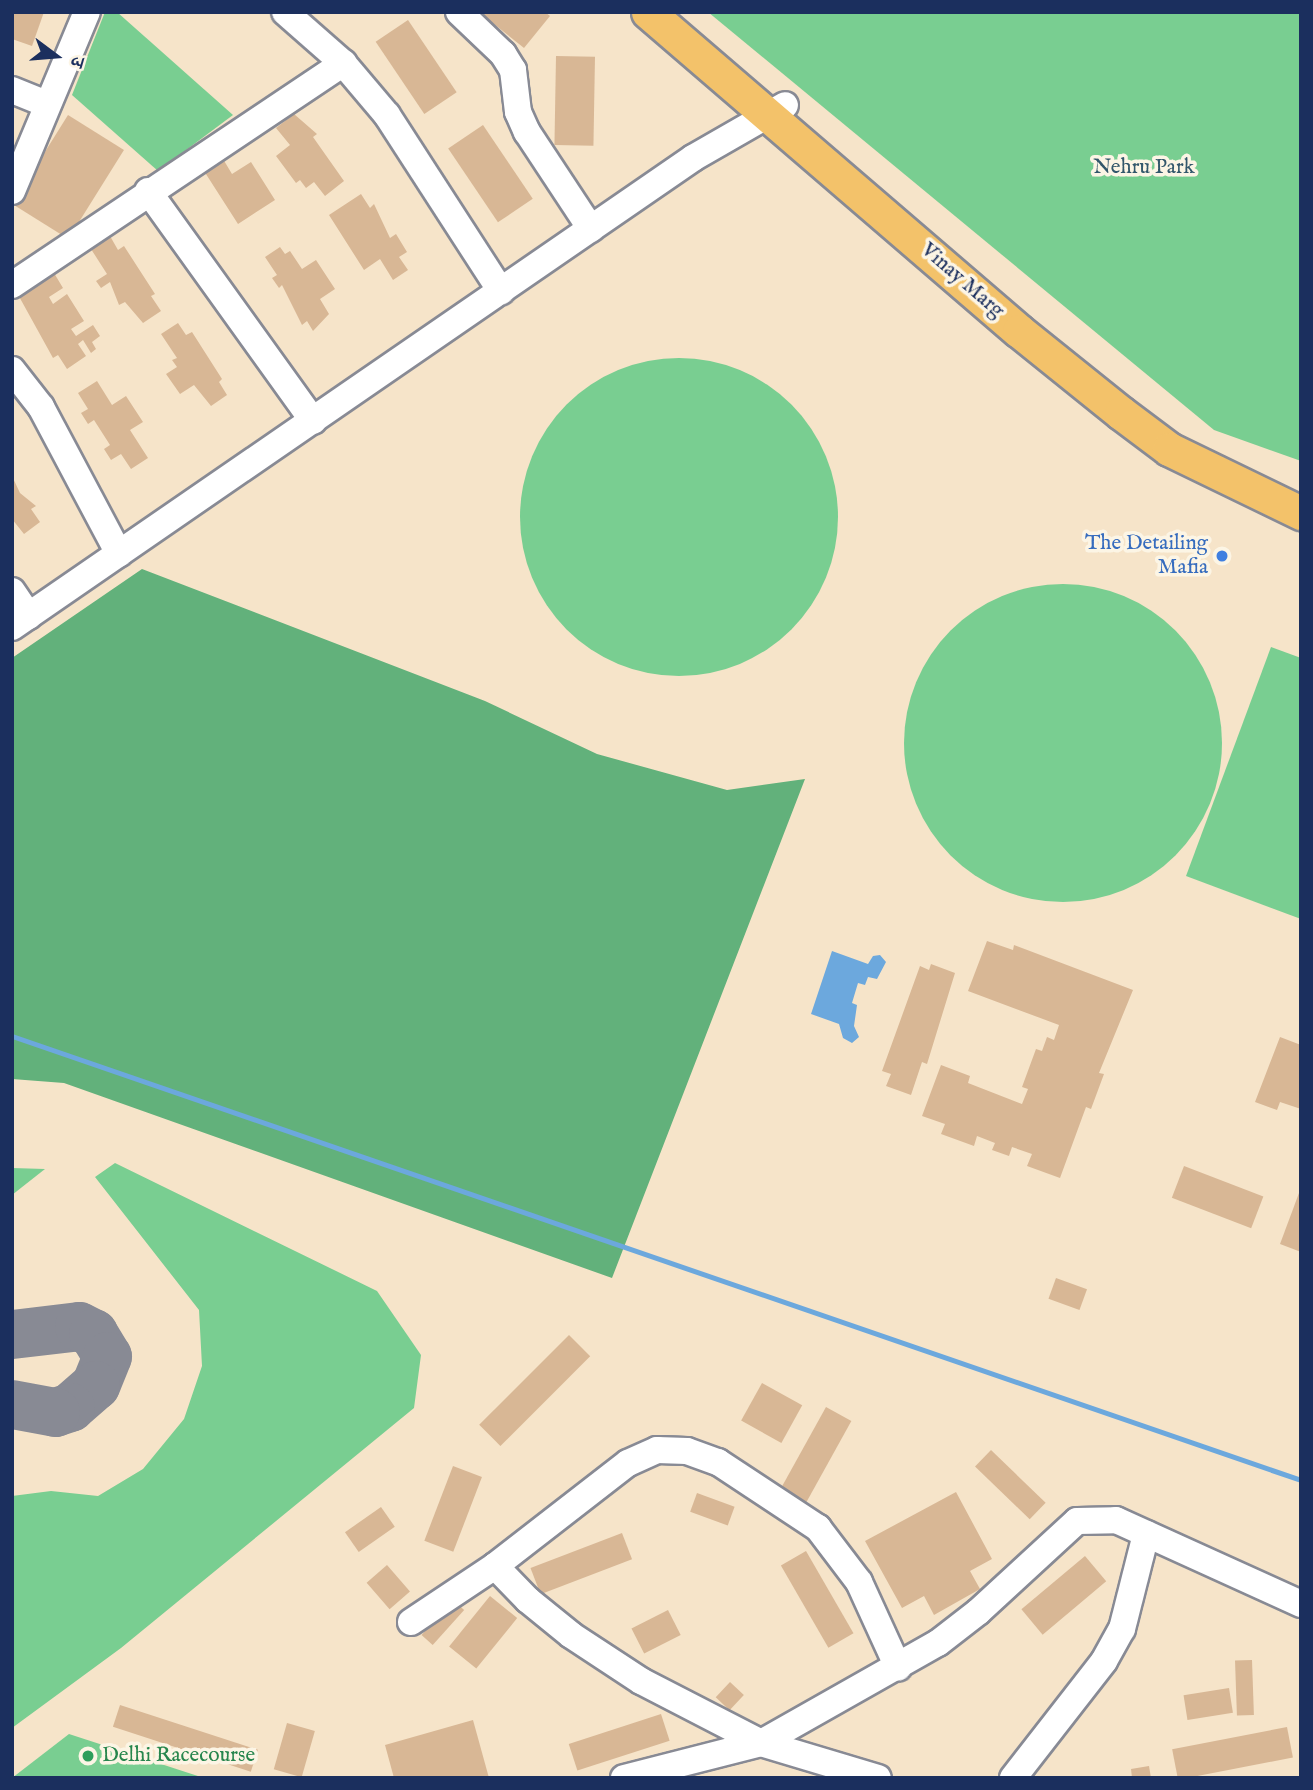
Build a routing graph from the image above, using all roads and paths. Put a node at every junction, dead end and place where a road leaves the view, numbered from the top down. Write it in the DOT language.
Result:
graph roads {
  1 [pos="87,12"];
  2 [pos="285,12"];
  3 [pos="459,12"];
  4 [pos="648,12"];
  5 [pos="679,12"];
  6 [pos="343,63"];
  7 [pos="12,90"];
  8 [pos="47,104"];
  9 [pos="776,110"];
  10 [pos="12,191"];
  11 [pos="148,191"];
  12 [pos="591,229"];
  13 [pos="12,285"];
  14 [pos="501,291"];
  15 [pos="12,370"];
  16 [pos="313,421"];
  17 [pos="1301,488"];
  18 [pos="1301,513"];
  19 [pos="118,554"];
  20 [pos="12,591"];
  21 [pos="21,621"];
  22 [pos="1146,1534"];
  23 [pos="495,1566"];
  24 [pos="1301,1604"];
  25 [pos="411,1622"];
  26 [pos="898,1667"];
  27 [pos="761,1744"];
  28 [pos="625,1778"];
  29 [pos="878,1778"];
  30 [pos="1013,1778"];
  1 -- 8 [label="street"];
  2 -- 6 [label="street"];
  3 -- 12 [label="street"];
  4 -- 9 [label="main road, Vinay Marg"];
  5 -- 9 [label="main road, Vinay Marg"];
  6 -- 11 [label="street"];
  6 -- 14 [label="street"];
  7 -- 8 [label="street"];
  8 -- 10 [label="street"];
  9 -- 12 [label="street"];
  9 -- 17 [label="main road, Vinay Marg"];
  9 -- 18 [label="main road, Vinay Marg"];
  11 -- 13 [label="street"];
  11 -- 16 [label="street"];
  12 -- 14 [label="street"];
  14 -- 16 [label="street"];
  15 -- 19 [label="street"];
  16 -- 19 [label="street"];
  19 -- 21 [label="street"];
  20 -- 21 [label="street"];
  22 -- 24 [label="street"];
  22 -- 26 [label="street"];
  22 -- 30 [label="street"];
  23 -- 25 [label="street"];
  23 -- 26 [label="street"];
  23 -- 27 [label="street"];
  26 -- 27 [label="street"];
  27 -- 28 [label="street"];
  27 -- 29 [label="street"];
}
